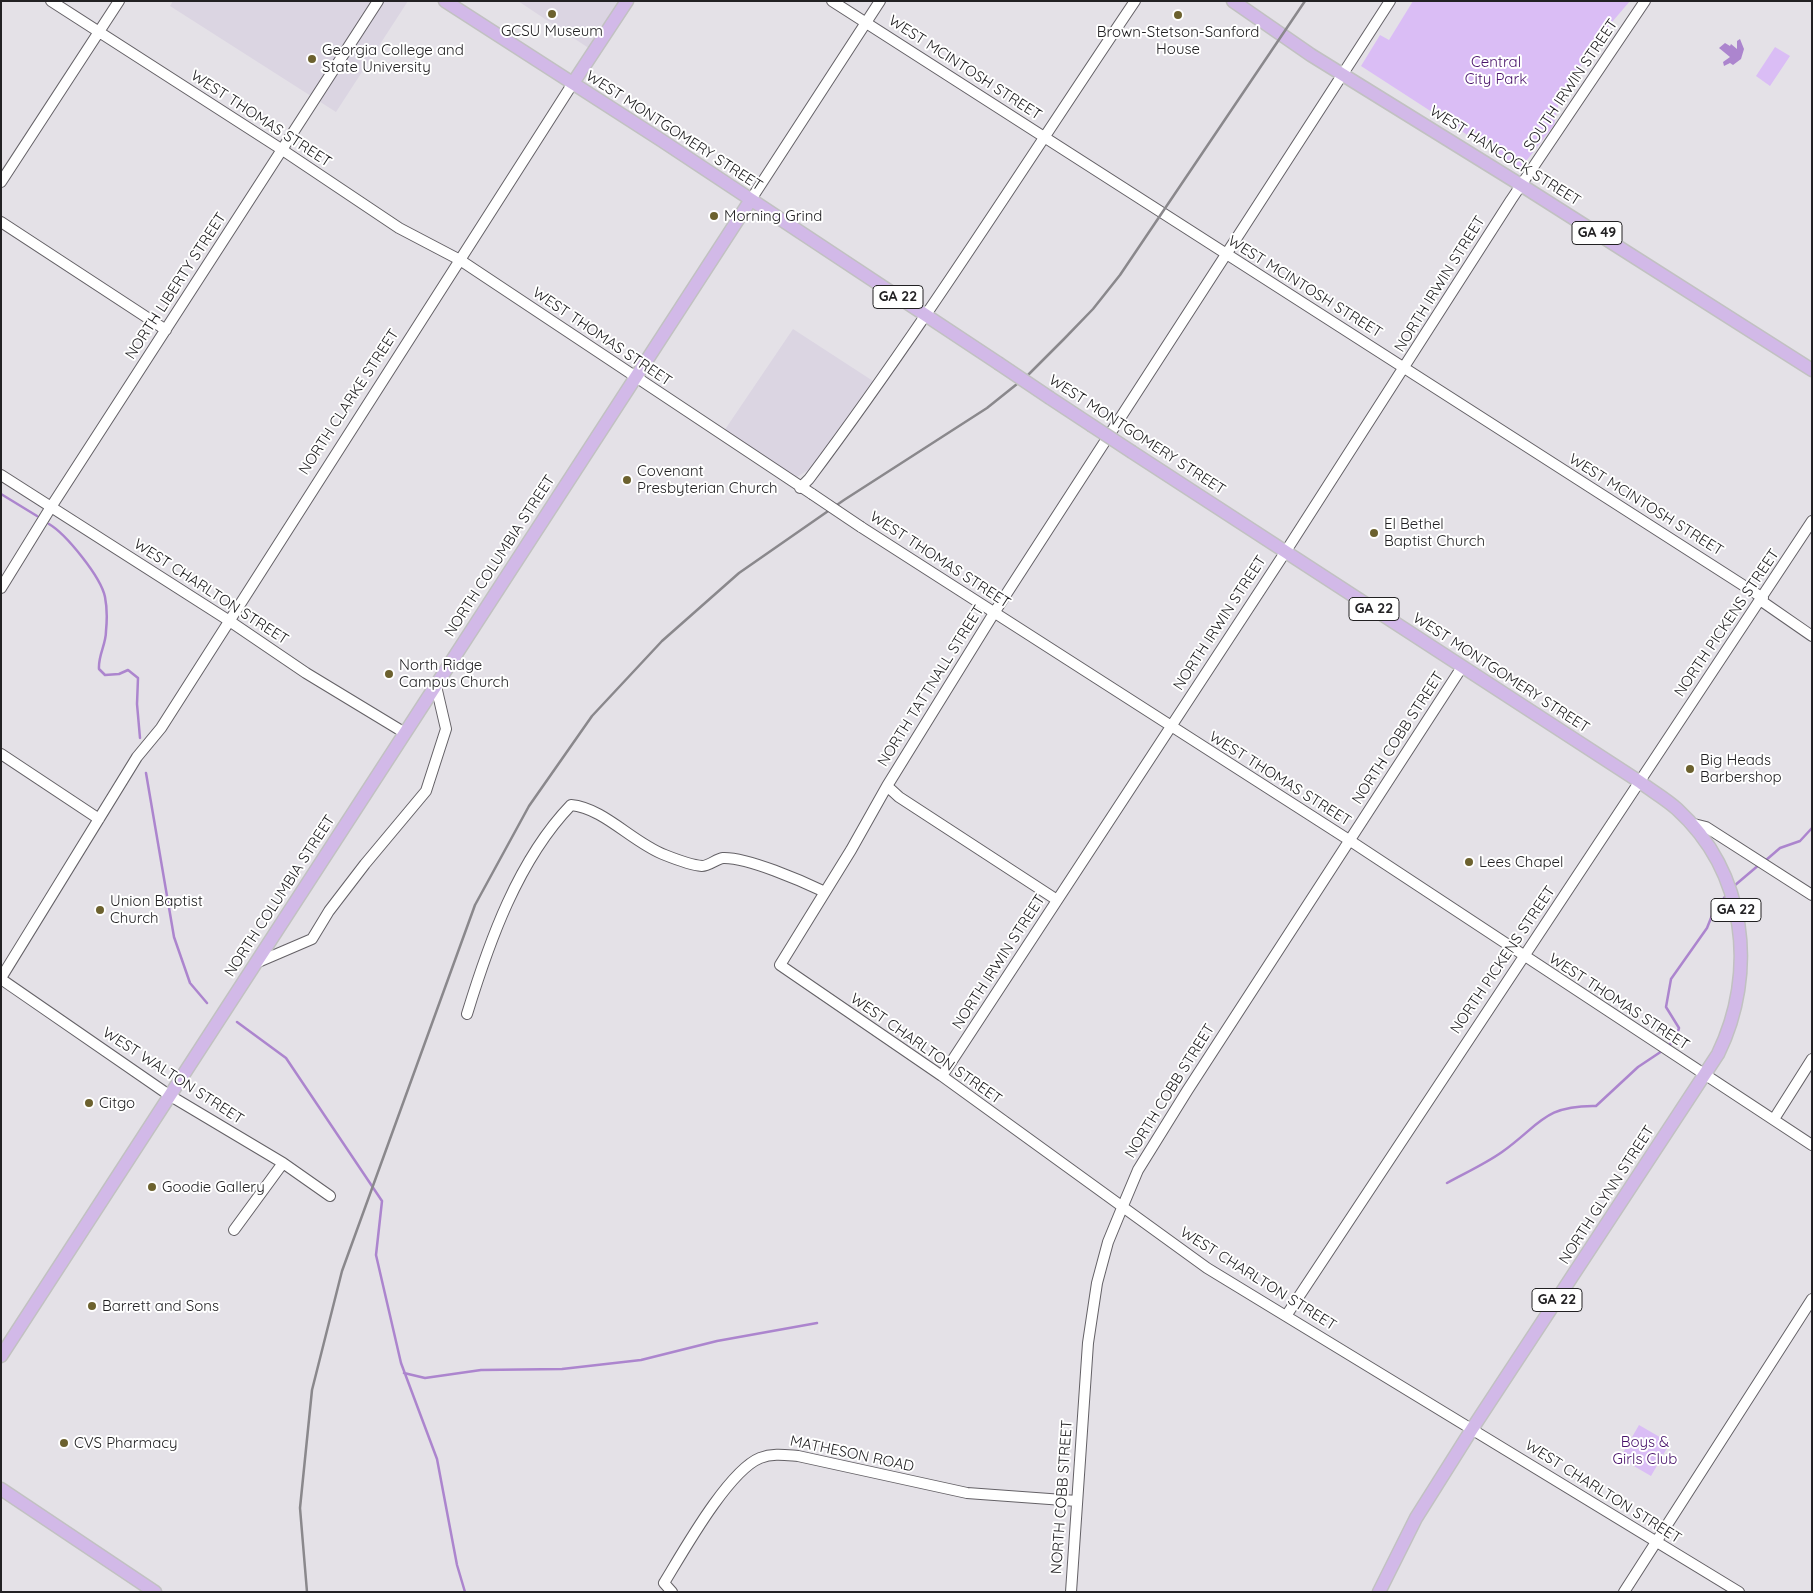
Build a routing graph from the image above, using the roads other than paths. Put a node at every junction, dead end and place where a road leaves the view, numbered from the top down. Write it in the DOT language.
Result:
graph roads {
  1 [pos="51,1"];
  2 [pos="119,1"];
  3 [pos="378,1"];
  4 [pos="445,1"];
  5 [pos="627,1"];
  6 [pos="832,1"];
  7 [pos="880,1"];
  8 [pos="1135,1"];
  9 [pos="1233,1"];
  10 [pos="1390,1"];
  11 [pos="1645,1"];
  12 [pos="866,22"];
  13 [pos="99,32"];
  14 [pos="1343,74"];
  15 [pos="573,84"];
  16 [pos="1043,136"];
  17 [pos="281,149"];
  18 [pos="1,182"];
  19 [pos="1522,185"];
  20 [pos="750,201"];
  21 [pos="1,222"];
  22 [pos="1228,254"];
  23 [pos="460,260"];
  24 [pos="926,314"];
  25 [pos="166,330"];
  26 [pos="1405,368"];
  27 [pos="1812,370"];
  28 [pos="636,378"];
  29 [pos="1,475"];
  30 [pos="800,488"];
  31 [pos="51,506"];
  32 [pos="1812,521"];
  33 [pos="1286,552"];
  34 [pos="1,588"];
  35 [pos="1761,599"];
  36 [pos="994,613"];
  37 [pos="228,620"];
  38 [pos="1812,636"];
  39 [pos="1462,667"];
  40 [pos="436,686"];
  41 [pos="1171,727"];
  42 [pos="405,733"];
  43 [pos="1,754"];
  44 [pos="1640,782"];
  45 [pos="887,786"];
  46 [pos="99,819"];
  47 [pos="1690,823"];
  48 [pos="1349,840"];
  49 [pos="825,892"];
  50 [pos="1812,895"];
  51 [pos="1057,900"];
  52 [pos="1522,956"];
  53 [pos="256,962"];
  54 [pos="780,965"];
  55 [pos="1,978"];
  56 [pos="467,1014"];
  57 [pos="1812,1059"];
  58 [pos="942,1076"];
  59 [pos="1705,1076"];
  60 [pos="170,1095"];
  61 [pos="1774,1119"];
  62 [pos="1812,1145"];
  63 [pos="283,1164"];
  64 [pos="330,1196"];
  65 [pos="1122,1208"];
  66 [pos="234,1230"];
  67 [pos="1812,1300"];
  68 [pos="1286,1316"];
  69 [pos="1,1356"];
  70 [pos="1472,1429"];
  71 [pos="1,1489"];
  72 [pos="1077,1501"];
  73 [pos="1654,1542"];
  74 [pos="662,1587"];
  75 [pos="156,1592"];
  76 [pos="672,1592"];
  77 [pos="1071,1592"];
  78 [pos="1379,1592"];
  79 [pos="1624,1592"];
  80 [pos="1739,1592"];
  1 -- 13 [label="street, WEST THOMAS STREET"];
  2 -- 13 [label="street"];
  3 -- 17 [label="street, NORTH LIBERTY STREET"];
  4 -- 15 [label="main road, WEST MONTGOMERY STREET"];
  5 -- 15 [label="main road, NORTH CLARKE STREET"];
  6 -- 12 [label="street, WEST MCINTOSH STREET"];
  7 -- 12 [label="street, NORTH COLUMBIA STREET"];
  8 -- 16 [label="street"];
  9 -- 14 [label="main road, WEST HANCOCK STREET / GA 49"];
  10 -- 14 [label="street, NORTH TATTNALL STREET"];
  11 -- 19 [label="street, SOUTH IRWIN STREET"];
  12 -- 16 [label="street, WEST MCINTOSH STREET"];
  12 -- 20 [label="street, NORTH COLUMBIA STREET"];
  13 -- 17 [label="street, WEST THOMAS STREET"];
  13 -- 18 [label="street"];
  14 -- 19 [label="main road, WEST HANCOCK STREET / GA 49"];
  14 -- 22 [label="street, NORTH TATTNALL STREET"];
  15 -- 20 [label="main road, WEST MONTGOMERY STREET"];
  15 -- 23 [label="street, NORTH CLARKE STREET"];
  16 -- 22 [label="street, WEST MCINTOSH STREET"];
  16 -- 24 [label="street"];
  17 -- 23 [label="street, WEST THOMAS STREET"];
  17 -- 25 [label="street, NORTH LIBERTY STREET"];
  19 -- 26 [label="street, NORTH IRWIN STREET"];
  19 -- 27 [label="main road, WEST HANCOCK STREET / GA 49"];
  20 -- 24 [label="main road, WEST MONTGOMERY STREET / GA 22"];
  20 -- 28 [label="main road, NORTH COLUMBIA STREET"];
  21 -- 25 [label="street"];
  22 -- 26 [label="street, WEST MCINTOSH STREET"];
  22 -- 36 [label="street, NORTH TATTNALL STREET"];
  23 -- 28 [label="street, WEST THOMAS STREET"];
  23 -- 37 [label="street, NORTH CLARKE STREET"];
  24 -- 30 [label="street"];
  24 -- 33 [label="main road, WEST MONTGOMERY STREET / GA 22, bridge"];
  25 -- 31 [label="street, NORTH LIBERTY STREET"];
  26 -- 33 [label="street, NORTH IRWIN STREET"];
  26 -- 35 [label="street, WEST MCINTOSH STREET"];
  28 -- 30 [label="street, WEST THOMAS STREET"];
  28 -- 40 [label="main road, NORTH COLUMBIA STREET"];
  29 -- 31 [label="street, WEST CHARLTON STREET"];
  30 -- 36 [label="street, WEST THOMAS STREET, bridge"];
  31 -- 34 [label="street, NORTH LIBERTY STREET"];
  31 -- 37 [label="street, WEST CHARLTON STREET"];
  32 -- 35 [label="street, NORTH PICKENS STREET"];
  33 -- 39 [label="main road, WEST MONTGOMERY STREET / GA 22"];
  33 -- 41 [label="street, NORTH IRWIN STREET"];
  35 -- 38 [label="street, WEST MCINTOSH STREET"];
  35 -- 44 [label="street, NORTH PICKENS STREET"];
  36 -- 41 [label="street, WEST THOMAS STREET"];
  36 -- 45 [label="street, NORTH TATTNALL STREET"];
  37 -- 42 [label="street, WEST CHARLTON STREET"];
  37 -- 46 [label="street, NORTH CLARKE STREET"];
  39 -- 44 [label="main road, WEST MONTGOMERY STREET / GA 22"];
  39 -- 48 [label="street, NORTH COBB STREET"];
  40 -- 42 [label="main road, NORTH COLUMBIA STREET"];
  40 -- 53 [label="street"];
  41 -- 48 [label="street, WEST THOMAS STREET"];
  41 -- 51 [label="street, NORTH IRWIN STREET"];
  42 -- 53 [label="main road, NORTH COLUMBIA STREET"];
  43 -- 46 [label="street"];
  44 -- 47 [label="main road, WEST MONTGOMERY STREET / GA 22"];
  44 -- 52 [label="street, NORTH PICKENS STREET"];
  45 -- 49 [label="street, NORTH TATTNALL STREET"];
  45 -- 51 [label="street"];
  46 -- 55 [label="street, NORTH CLARKE STREET"];
  47 -- 50 [label="street, WEST MONTGOMERY STREET"];
  47 -- 59 [label="main road, NORTH GLYNN STREET / GA 22"];
  48 -- 52 [label="street, WEST THOMAS STREET"];
  48 -- 65 [label="street, NORTH COBB STREET"];
  49 -- 54 [label="street, NORTH TATTNALL STREET"];
  49 -- 56 [label="street"];
  51 -- 58 [label="street, NORTH IRWIN STREET"];
  52 -- 59 [label="street, WEST THOMAS STREET"];
  52 -- 68 [label="street, NORTH PICKENS STREET"];
  53 -- 60 [label="main road, NORTH COLUMBIA STREET"];
  54 -- 58 [label="street, WEST CHARLTON STREET"];
  55 -- 60 [label="street, WEST WALTON STREET"];
  57 -- 61 [label="street"];
  58 -- 65 [label="street, WEST CHARLTON STREET"];
  59 -- 61 [label="street, WEST THOMAS STREET"];
  59 -- 70 [label="main road, NORTH GLYNN STREET / GA 22"];
  60 -- 63 [label="street, WEST WALTON STREET"];
  60 -- 69 [label="main road, NORTH COLUMBIA STREET"];
  61 -- 62 [label="street, WEST THOMAS STREET"];
  63 -- 64 [label="street, WEST WALTON STREET"];
  63 -- 66 [label="street"];
  65 -- 68 [label="street, WEST CHARLTON STREET"];
  65 -- 72 [label="street, NORTH COBB STREET"];
  67 -- 73 [label="street"];
  68 -- 70 [label="street, WEST CHARLTON STREET"];
  70 -- 73 [label="street, WEST CHARLTON STREET"];
  70 -- 78 [label="main road, NORTH GLYNN STREET / GA 22"];
  71 -- 75 [label="main road"];
  72 -- 74 [label="street, MATHESON ROAD"];
  72 -- 77 [label="street, NORTH COBB STREET"];
  73 -- 79 [label="street"];
  73 -- 80 [label="street, WEST CHARLTON STREET"];
  74 -- 76 [label="street, MATHESON ROAD"];
}
